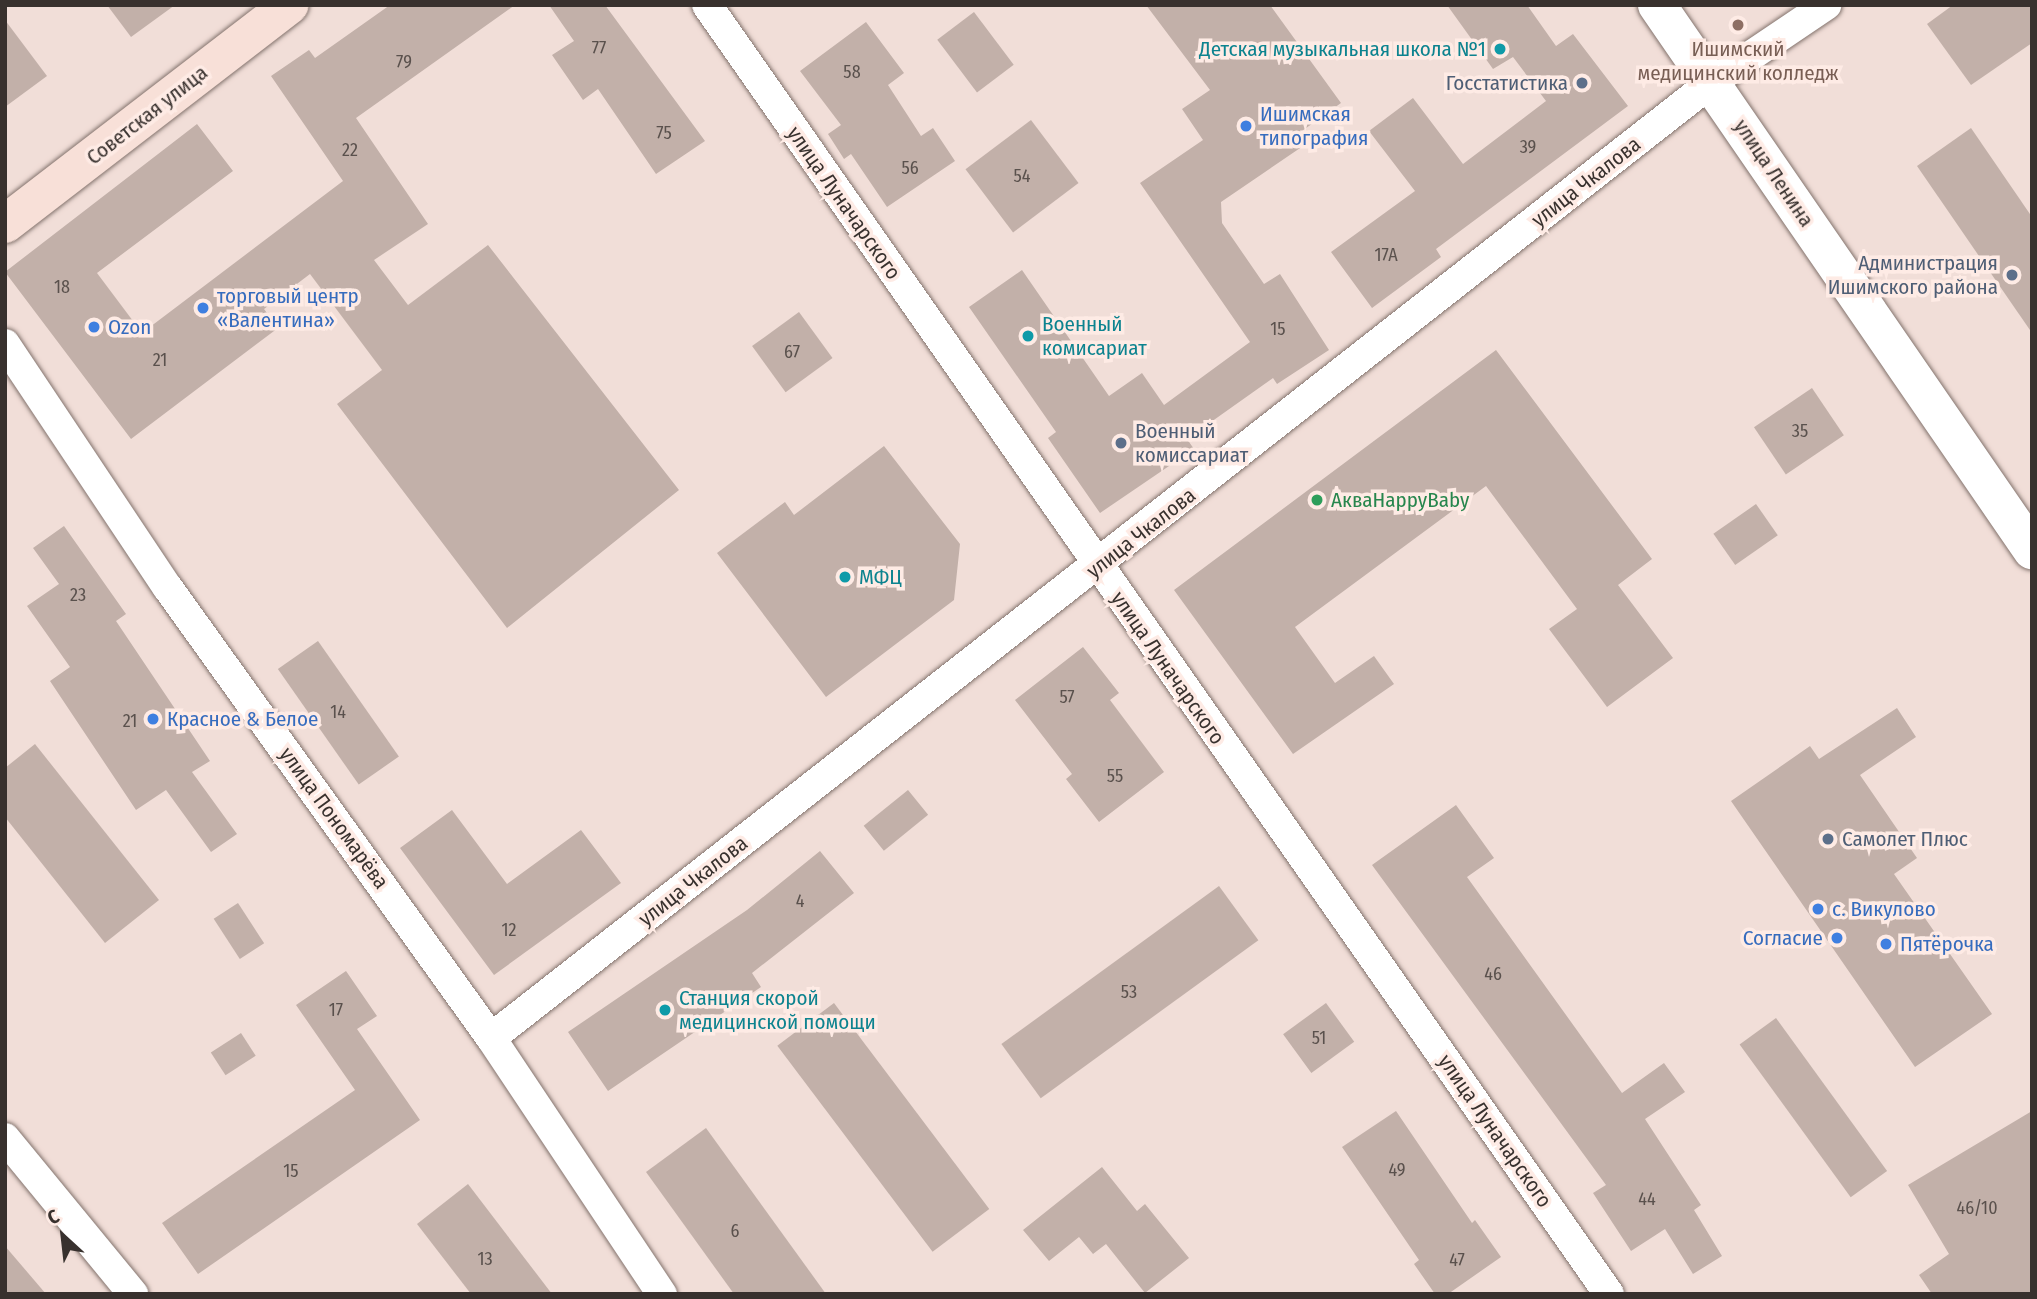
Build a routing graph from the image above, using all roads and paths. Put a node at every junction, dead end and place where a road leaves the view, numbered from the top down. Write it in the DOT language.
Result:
graph roads {
  1 [pos="289,5"];
  2 [pos="706,5"];
  3 [pos="1657,5"];
  4 [pos="1826,5"];
  5 [pos="1712,82"];
  6 [pos="5,224"];
  7 [pos="5,344"];
  8 [pos="2032,550"];
  9 [pos="1098,567"];
  10 [pos="491,1038"];
  11 [pos="5,1138"];
  12 [pos="133,1294"];
  13 [pos="662,1294"];
  14 [pos="1609,1294"];
  1 -- 6 [label="main road, Советская улица"];
  2 -- 9 [label="street, улица Луначарского"];
  3 -- 5 [label="street, улица Ленина"];
  4 -- 5 [label="street, улица Чкалова"];
  5 -- 8 [label="street, улица Ленина"];
  5 -- 9 [label="street, улица Чкалова"];
  7 -- 10 [label="street, улица Пономарёва"];
  9 -- 10 [label="street, улица Чкалова"];
  9 -- 14 [label="street, улица Луначарского"];
  10 -- 13 [label="street, улица Пономарёва"];
  11 -- 12 [label="street"];
}
